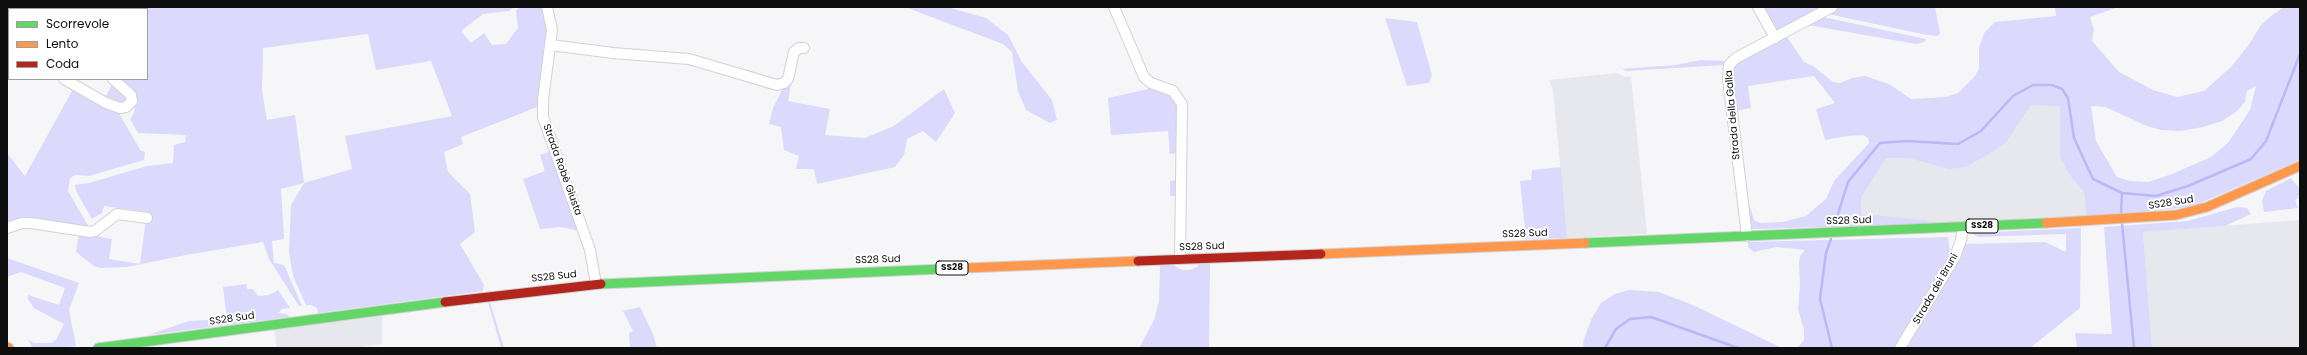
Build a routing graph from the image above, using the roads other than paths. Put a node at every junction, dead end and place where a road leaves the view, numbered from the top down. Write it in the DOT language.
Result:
graph roads {
  1 [pos="547,7"];
  2 [pos="1114,7"];
  3 [pos="1758,7"];
  4 [pos="1832,7"];
  5 [pos="1774,38"];
  6 [pos="551,45"];
  7 [pos="804,48"];
  8 [pos="66,80"];
  9 [pos="114,80"];
  10 [pos="2300,166"];
  11 [pos="147,218"];
  12 [pos="1963,227"];
  13 [pos="7,228"];
  14 [pos="1747,236"];
  15 [pos="1180,259"];
  16 [pos="596,284"];
  17 [pos="98,348"];
  18 [pos="1900,348"];
  1 -- 6 [label="street, Strada Robè Giusta"];
  2 -- 15 [label="street"];
  3 -- 5 [label="street"];
  4 -- 5 [label="street, Strada della Galla"];
  5 -- 14 [label="street, Strada della Galla"];
  6 -- 7 [label="street"];
  6 -- 16 [label="street, Strada Robè Giusta"];
  8 -- 9 [label="street"];
  10 -- 12 [label="main road, SS28 Sud / SS28"];
  11 -- 13 [label="street"];
  12 -- 14 [label="main road, SS28 Sud / SS28"];
  12 -- 18 [label="street, Strada dei Bruni"];
  14 -- 15 [label="main road, SS28 Sud / SS28"];
  15 -- 16 [label="main road, SS28 Sud / SS28"];
  16 -- 17 [label="main road, SS28 Sud / SS28"];
}
